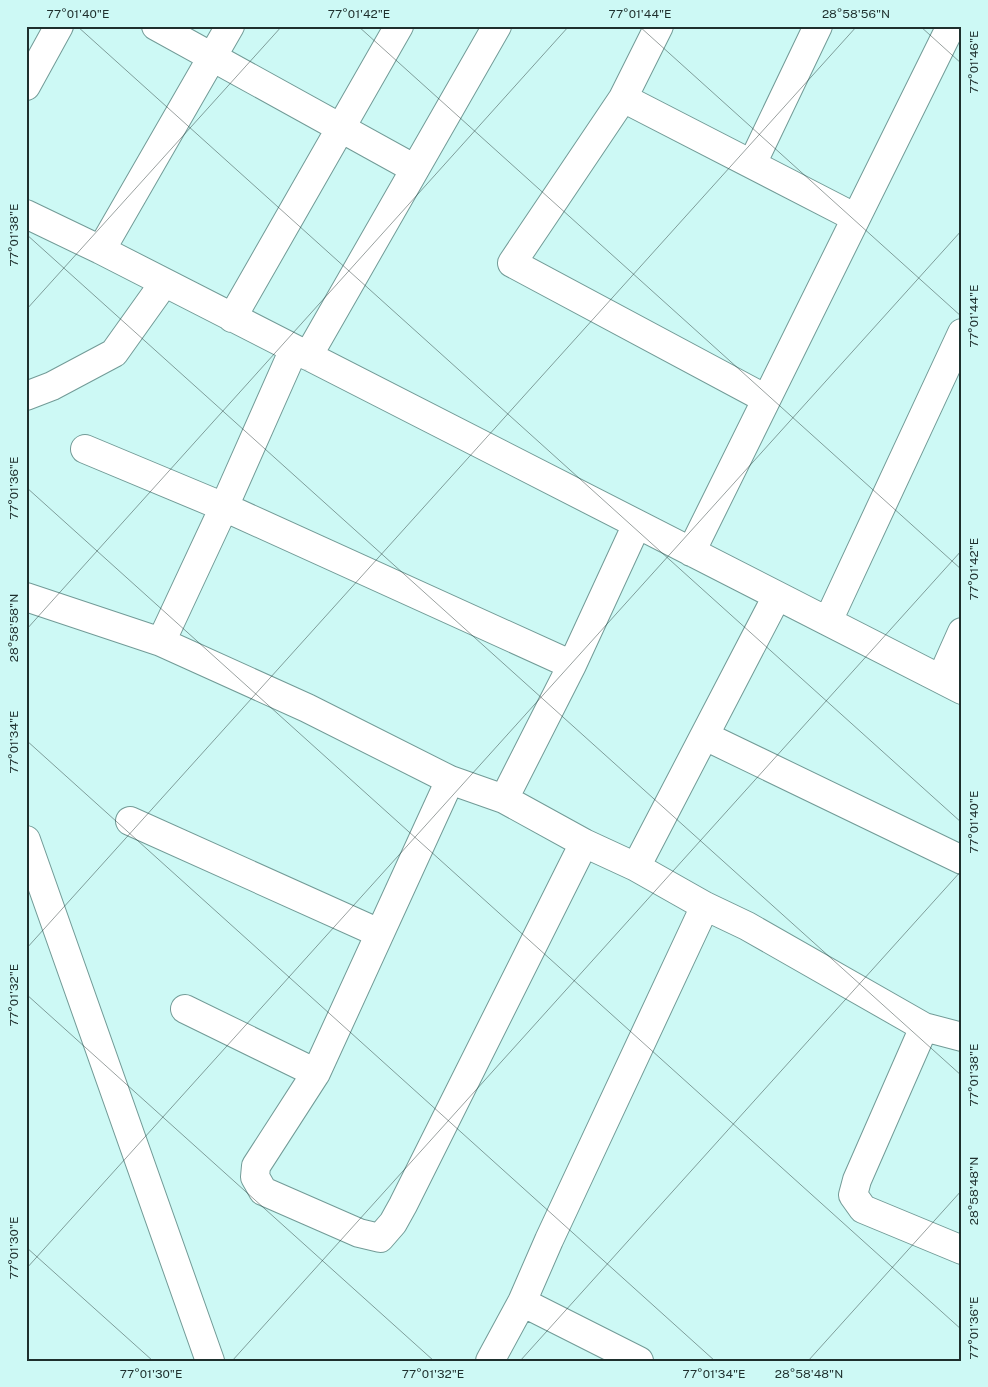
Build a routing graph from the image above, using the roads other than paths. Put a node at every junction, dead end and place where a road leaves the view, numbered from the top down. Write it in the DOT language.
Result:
graph roads {
  1 [pos="59,26"];
  2 [pos="156,26"];
  3 [pos="230,26"];
  4 [pos="399,26"];
  5 [pos="497,26"];
  6 [pos="658,26"];
  7 [pos="818,26"];
  8 [pos="951,26"];
  9 [pos="212,57"];
  10 [pos="26,86"];
  11 [pos="623,98"];
  12 [pos="341,128"];
  13 [pos="752,164"];
  14 [pos="415,170"];
  15 [pos="26,214"];
  16 [pos="856,218"];
  17 [pos="101,250"];
  18 [pos="164,283"];
  19 [pos="232,318"];
  20 [pos="962,333"];
  21 [pos="301,353"];
  22 [pos="26,396"];
  23 [pos="766,400"];
  24 [pos="85,449"];
  25 [pos="224,507"];
  26 [pos="637,524"];
  27 [pos="691,552"];
  28 [pos="777,596"];
  29 [pos="26,597"];
  30 [pos="828,622"];
  31 [pos="962,632"];
  32 [pos="161,642"];
  33 [pos="572,665"];
  34 [pos="951,684"];
  35 [pos="705,736"];
  36 [pos="450,780"];
  37 [pos="504,799"];
  38 [pos="130,821"];
  39 [pos="26,840"];
  40 [pos="584,844"];
  41 [pos="962,860"];
  42 [pos="636,867"];
  43 [pos="705,906"];
  44 [pos="379,933"];
  45 [pos="185,1010"];
  46 [pos="924,1027"];
  47 [pos="962,1037"];
  48 [pos="316,1073"];
  49 [pos="962,1250"];
  50 [pos="522,1302"];
  51 [pos="210,1361"];
  52 [pos="490,1361"];
  53 [pos="639,1361"];
  1 -- 10 [label="street"];
  2 -- 9 [label="street"];
  3 -- 9 [label="street"];
  4 -- 12 [label="street"];
  5 -- 14 [label="street"];
  6 -- 11 [label="street"];
  7 -- 13 [label="street"];
  8 -- 16 [label="street"];
  9 -- 12 [label="street"];
  9 -- 17 [label="street"];
  11 -- 13 [label="street"];
  11 -- 23 [label="street"];
  12 -- 14 [label="street"];
  12 -- 19 [label="street"];
  13 -- 16 [label="street"];
  14 -- 21 [label="street"];
  15 -- 17 [label="street"];
  16 -- 23 [label="street"];
  17 -- 18 [label="street"];
  18 -- 19 [label="street"];
  18 -- 22 [label="street"];
  19 -- 21 [label="street"];
  20 -- 30 [label="street"];
  21 -- 25 [label="street"];
  21 -- 26 [label="street"];
  23 -- 27 [label="street"];
  24 -- 25 [label="street"];
  25 -- 32 [label="street"];
  25 -- 33 [label="street"];
  26 -- 27 [label="street"];
  26 -- 33 [label="street"];
  27 -- 28 [label="street"];
  28 -- 30 [label="street"];
  28 -- 35 [label="street"];
  29 -- 32 [label="street"];
  30 -- 34 [label="street"];
  31 -- 34 [label="street"];
  32 -- 36 [label="street"];
  33 -- 37 [label="street"];
  35 -- 41 [label="street"];
  35 -- 42 [label="street"];
  36 -- 37 [label="street"];
  36 -- 44 [label="street"];
  37 -- 40 [label="street"];
  38 -- 44 [label="street"];
  39 -- 51 [label="street"];
  40 -- 42 [label="street"];
  40 -- 48 [label="street"];
  42 -- 43 [label="street"];
  43 -- 46 [label="street"];
  43 -- 50 [label="street"];
  44 -- 48 [label="street"];
  45 -- 48 [label="street"];
  46 -- 47 [label="street"];
  46 -- 49 [label="street"];
  50 -- 52 [label="street"];
  50 -- 53 [label="street"];
}
